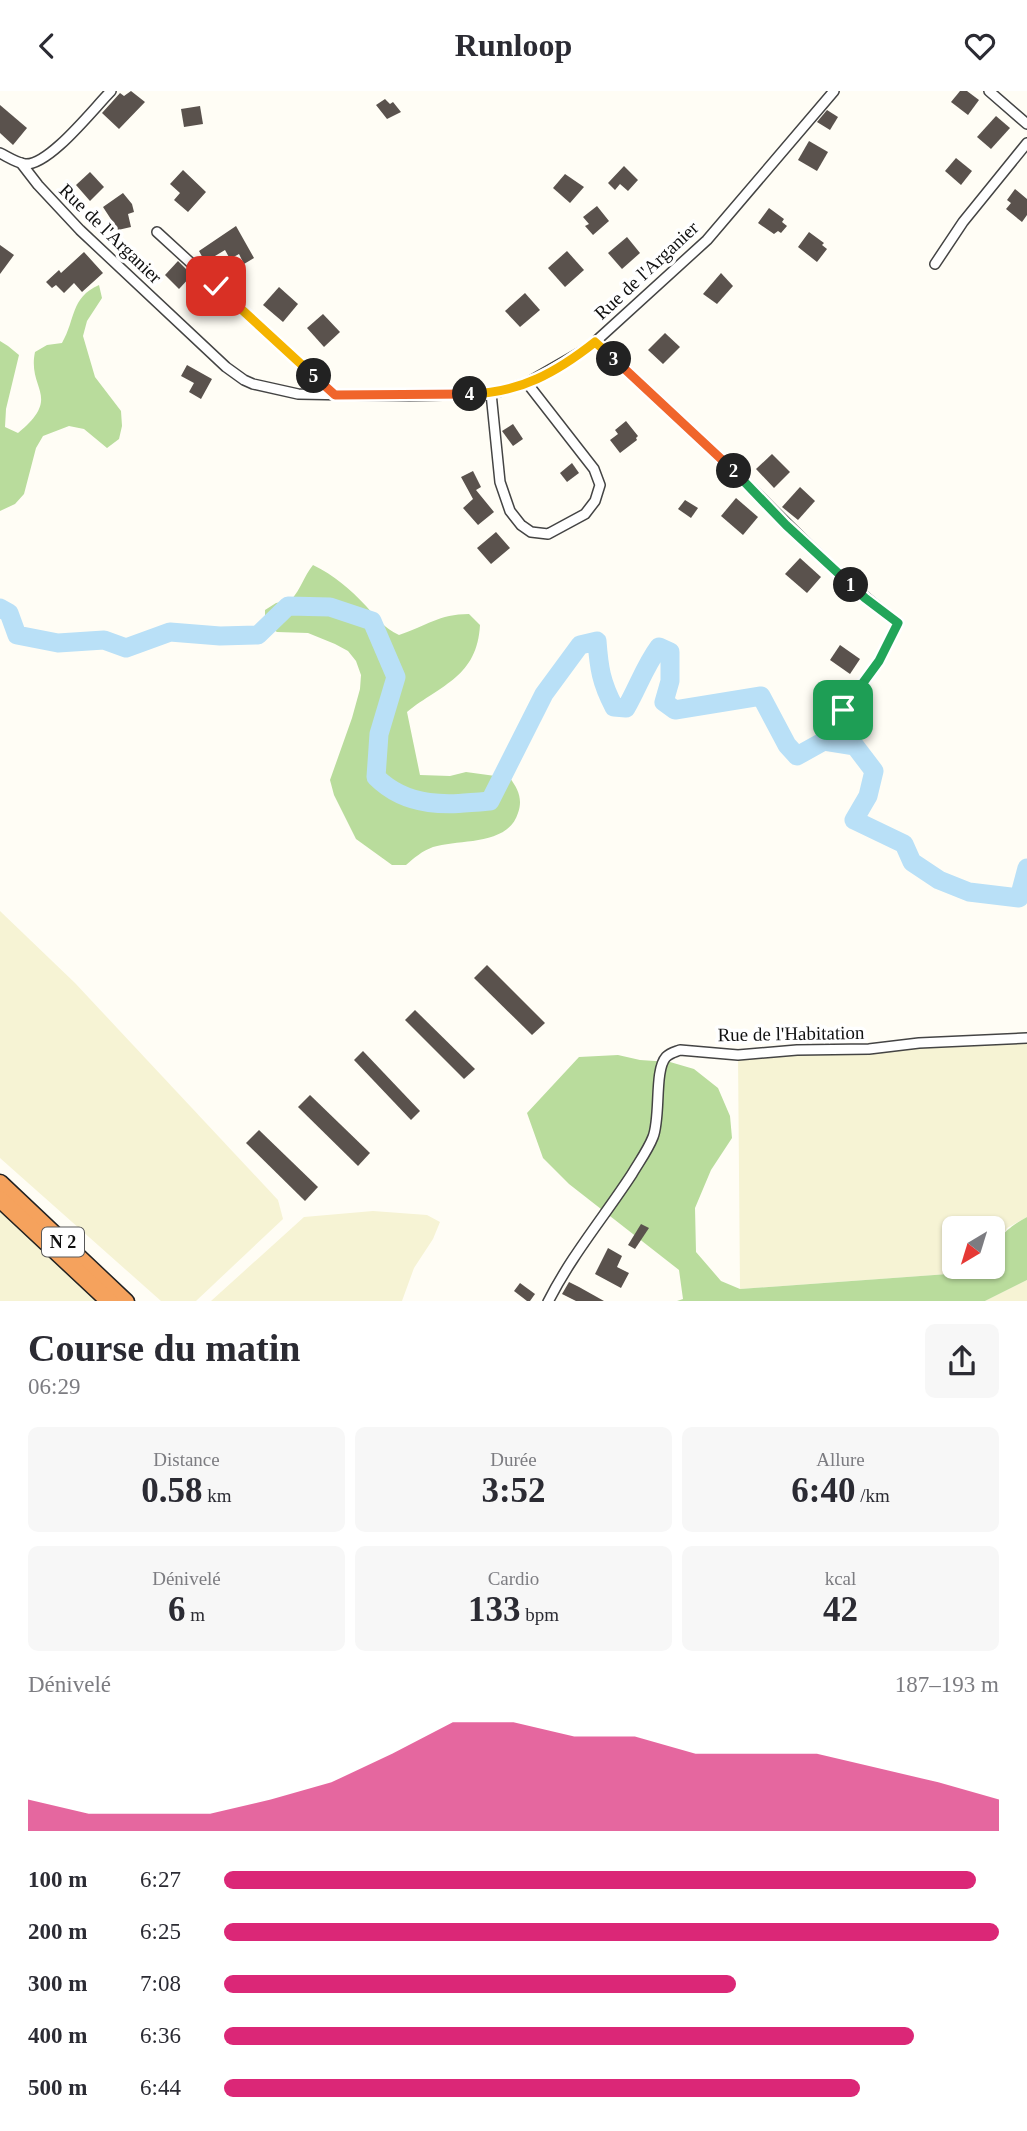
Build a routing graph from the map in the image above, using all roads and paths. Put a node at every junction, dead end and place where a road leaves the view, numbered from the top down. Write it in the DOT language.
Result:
graph roads {
  1 [pos="111,91"];
  2 [pos="834,91"];
  3 [pos="989,91"];
  4 [pos="1027,124"];
  5 [pos="1027,143"];
  6 [pos="0,153"];
  7 [pos="21,163"];
  8 [pos="157,232"];
  9 [pos="935,264"];
  10 [pos="595,342"];
  11 [pos="527,383"];
  12 [pos="491,393"];
  13 [pos="335,395"];
  14 [pos="843,710"];
  15 [pos="1027,1038"];
  16 [pos="0,1183"];
  17 [pos="0,1199"];
  18 [pos="110,1301"];
  19 [pos="126,1301"];
  20 [pos="548,1301"];
  1 -- 7 [label="street"];
  2 -- 10 [label="street, Rue de l'Arganier"];
  3 -- 4 [label="street"];
  5 -- 9 [label="street"];
  6 -- 7 [label="street"];
  7 -- 13 [label="street, Rue de l'Arganier"];
  8 -- 13 [label="street"];
  10 -- 11 [label="street, Rue de l'Arganier"];
  10 -- 14 [label="street"];
  11 -- 12 [label="street, Rue de l'Arganier"];
  11 -- 12 [label="street"];
  12 -- 13 [label="street, Rue de l'Arganier"];
  15 -- 20 [label="street, Rue de l'Habitation"];
  16 -- 19 [label="highway, N 2"];
  17 -- 18 [label="highway, N 2"];
}
